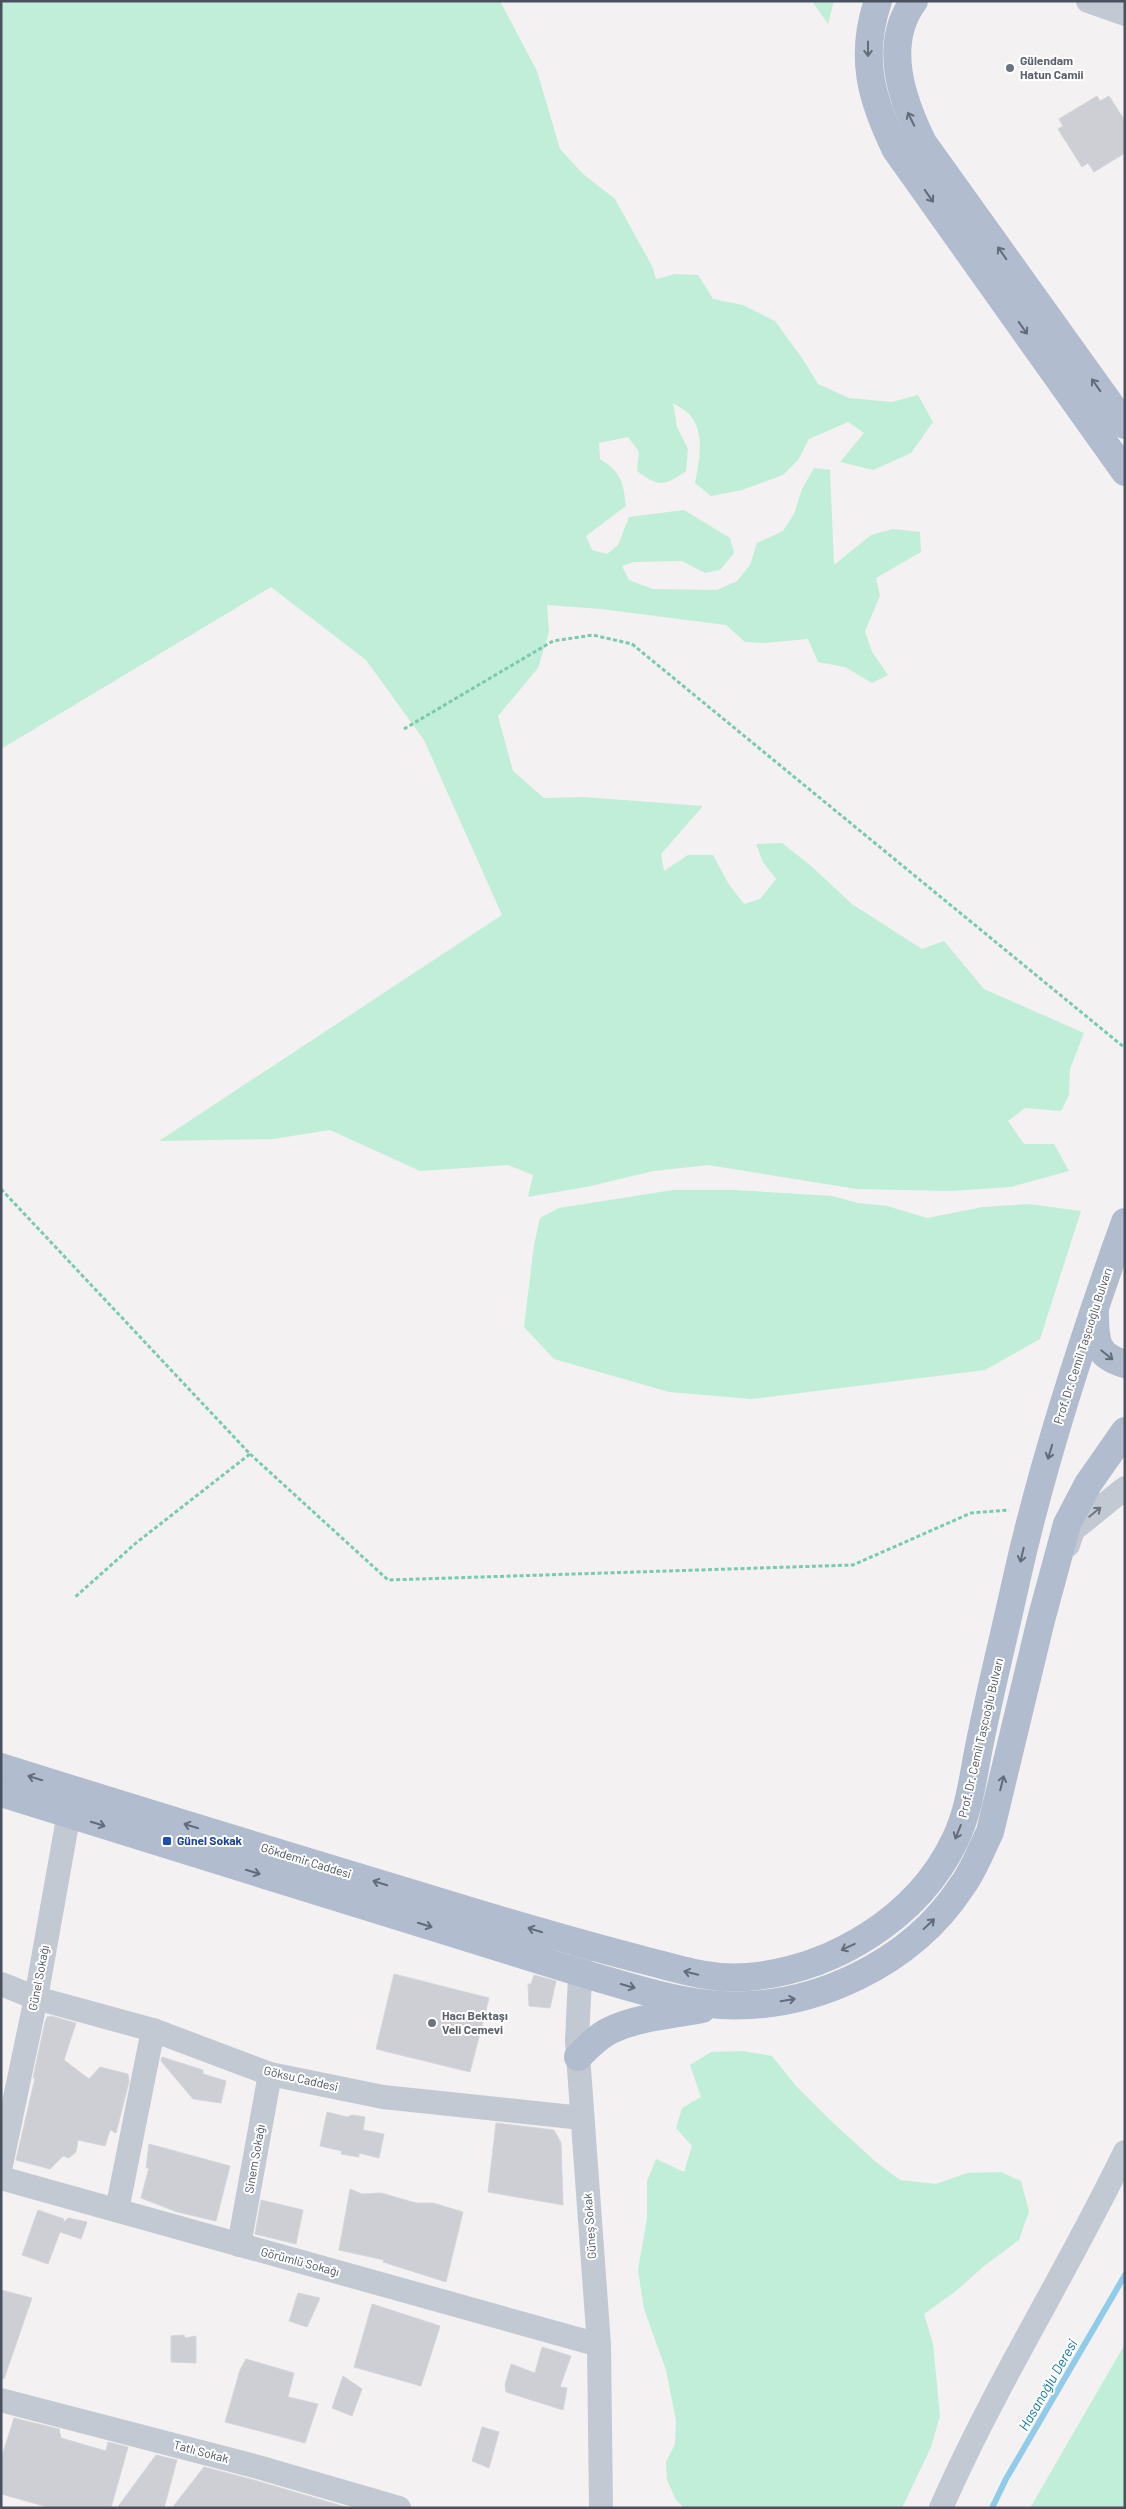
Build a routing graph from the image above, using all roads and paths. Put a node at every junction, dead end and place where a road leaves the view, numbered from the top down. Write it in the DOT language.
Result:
graph roads {
  1 [pos="878,1"];
  2 [pos="914,1"];
  3 [pos="1088,1"];
  4 [pos="1125,14"];
  5 [pos="1125,425"];
  6 [pos="1125,472"];
  7 [pos="404,729"];
  8 [pos="1125,1048"];
  9 [pos="1,1189"];
  10 [pos="1125,1222"];
  11 [pos="1095,1304"];
  12 [pos="1125,1364"];
  13 [pos="1125,1431"];
  14 [pos="250,1454"];
  15 [pos="1125,1488"];
  16 [pos="1033,1508"];
  17 [pos="74,1598"];
  18 [pos="1030,1666"];
  19 [pos="1,1767"];
  20 [pos="1,1793"];
  21 [pos="71,1802"];
  22 [pos="582,1944"];
  23 [pos="581,1973"];
  24 [pos="1,1984"];
  25 [pos="36,1998"];
  26 [pos="721,2005"];
  27 [pos="153,2030"];
  28 [pos="578,2057"];
  29 [pos="270,2074"];
  30 [pos="582,2118"];
  31 [pos="1125,2152"];
  32 [pos="1,2165"];
  33 [pos="1,2178"];
  34 [pos="117,2210"];
  35 [pos="239,2245"];
  36 [pos="599,2345"];
  37 [pos="1,2400"];
  38 [pos="400,2508"];
  39 [pos="601,2508"];
  40 [pos="941,2508"];
  1 -- 6 [label="main road, one-way"];
  5 -- 2 [label="main road, one-way"];
  3 -- 4 [label="street"];
  7 -- 8 [label="path"];
  9 -- 14 [label="path"];
  10 -- 11 [label="main road, Prof. Dr. Cemil Taşcıoğlu Bulvarı"];
  11 -- 12 [label="main road, one-way"];
  11 -- 16 [label="main road, Prof. Dr. Cemil Taşcıoğlu Bulvarı, one-way"];
  13 -- 18 [label="main road"];
  14 -- 16 [label="path"];
  14 -- 17 [label="path"];
  18 -- 15 [label="street, one-way"];
  16 -- 22 [label="main road, Prof. Dr. Cemil Taşcıoğlu Bulvarı, one-way"];
  26 -- 18 [label="main road, one-way"];
  21 -- 19 [label="main road, Gökdemir Caddesi, one-way"];
  20 -- 21 [label="main road"];
  22 -- 21 [label="main road, Gökdemir Caddesi, one-way"];
  21 -- 23 [label="main road, one-way"];
  21 -- 25 [label="street, Günel Sokağı"];
  22 -- 23 [label="street, Güneş Sokak"];
  23 -- 26 [label="main road, one-way"];
  23 -- 28 [label="street, Güneş Sokak"];
  24 -- 25 [label="street, Göksu Caddesi"];
  25 -- 27 [label="street, Göksu Caddesi"];
  25 -- 32 [label="street, Günel Sokağı"];
  26 -- 28 [label="main road"];
  27 -- 29 [label="street, Göksu Caddesi"];
  27 -- 34 [label="street"];
  28 -- 30 [label="street, Güneş Sokak"];
  29 -- 30 [label="street, Göksu Caddesi"];
  29 -- 35 [label="street, Sinem Sokağı"];
  30 -- 36 [label="street, Güneş Sokak"];
  31 -- 40 [label="street"];
  33 -- 34 [label="street, Görümlü Sokağı"];
  34 -- 35 [label="street, Görümlü Sokağı"];
  35 -- 36 [label="street, Görümlü Sokağı"];
  36 -- 39 [label="street, Güneş Sokak"];
  37 -- 38 [label="street, Tatlı Sokak"];
}
